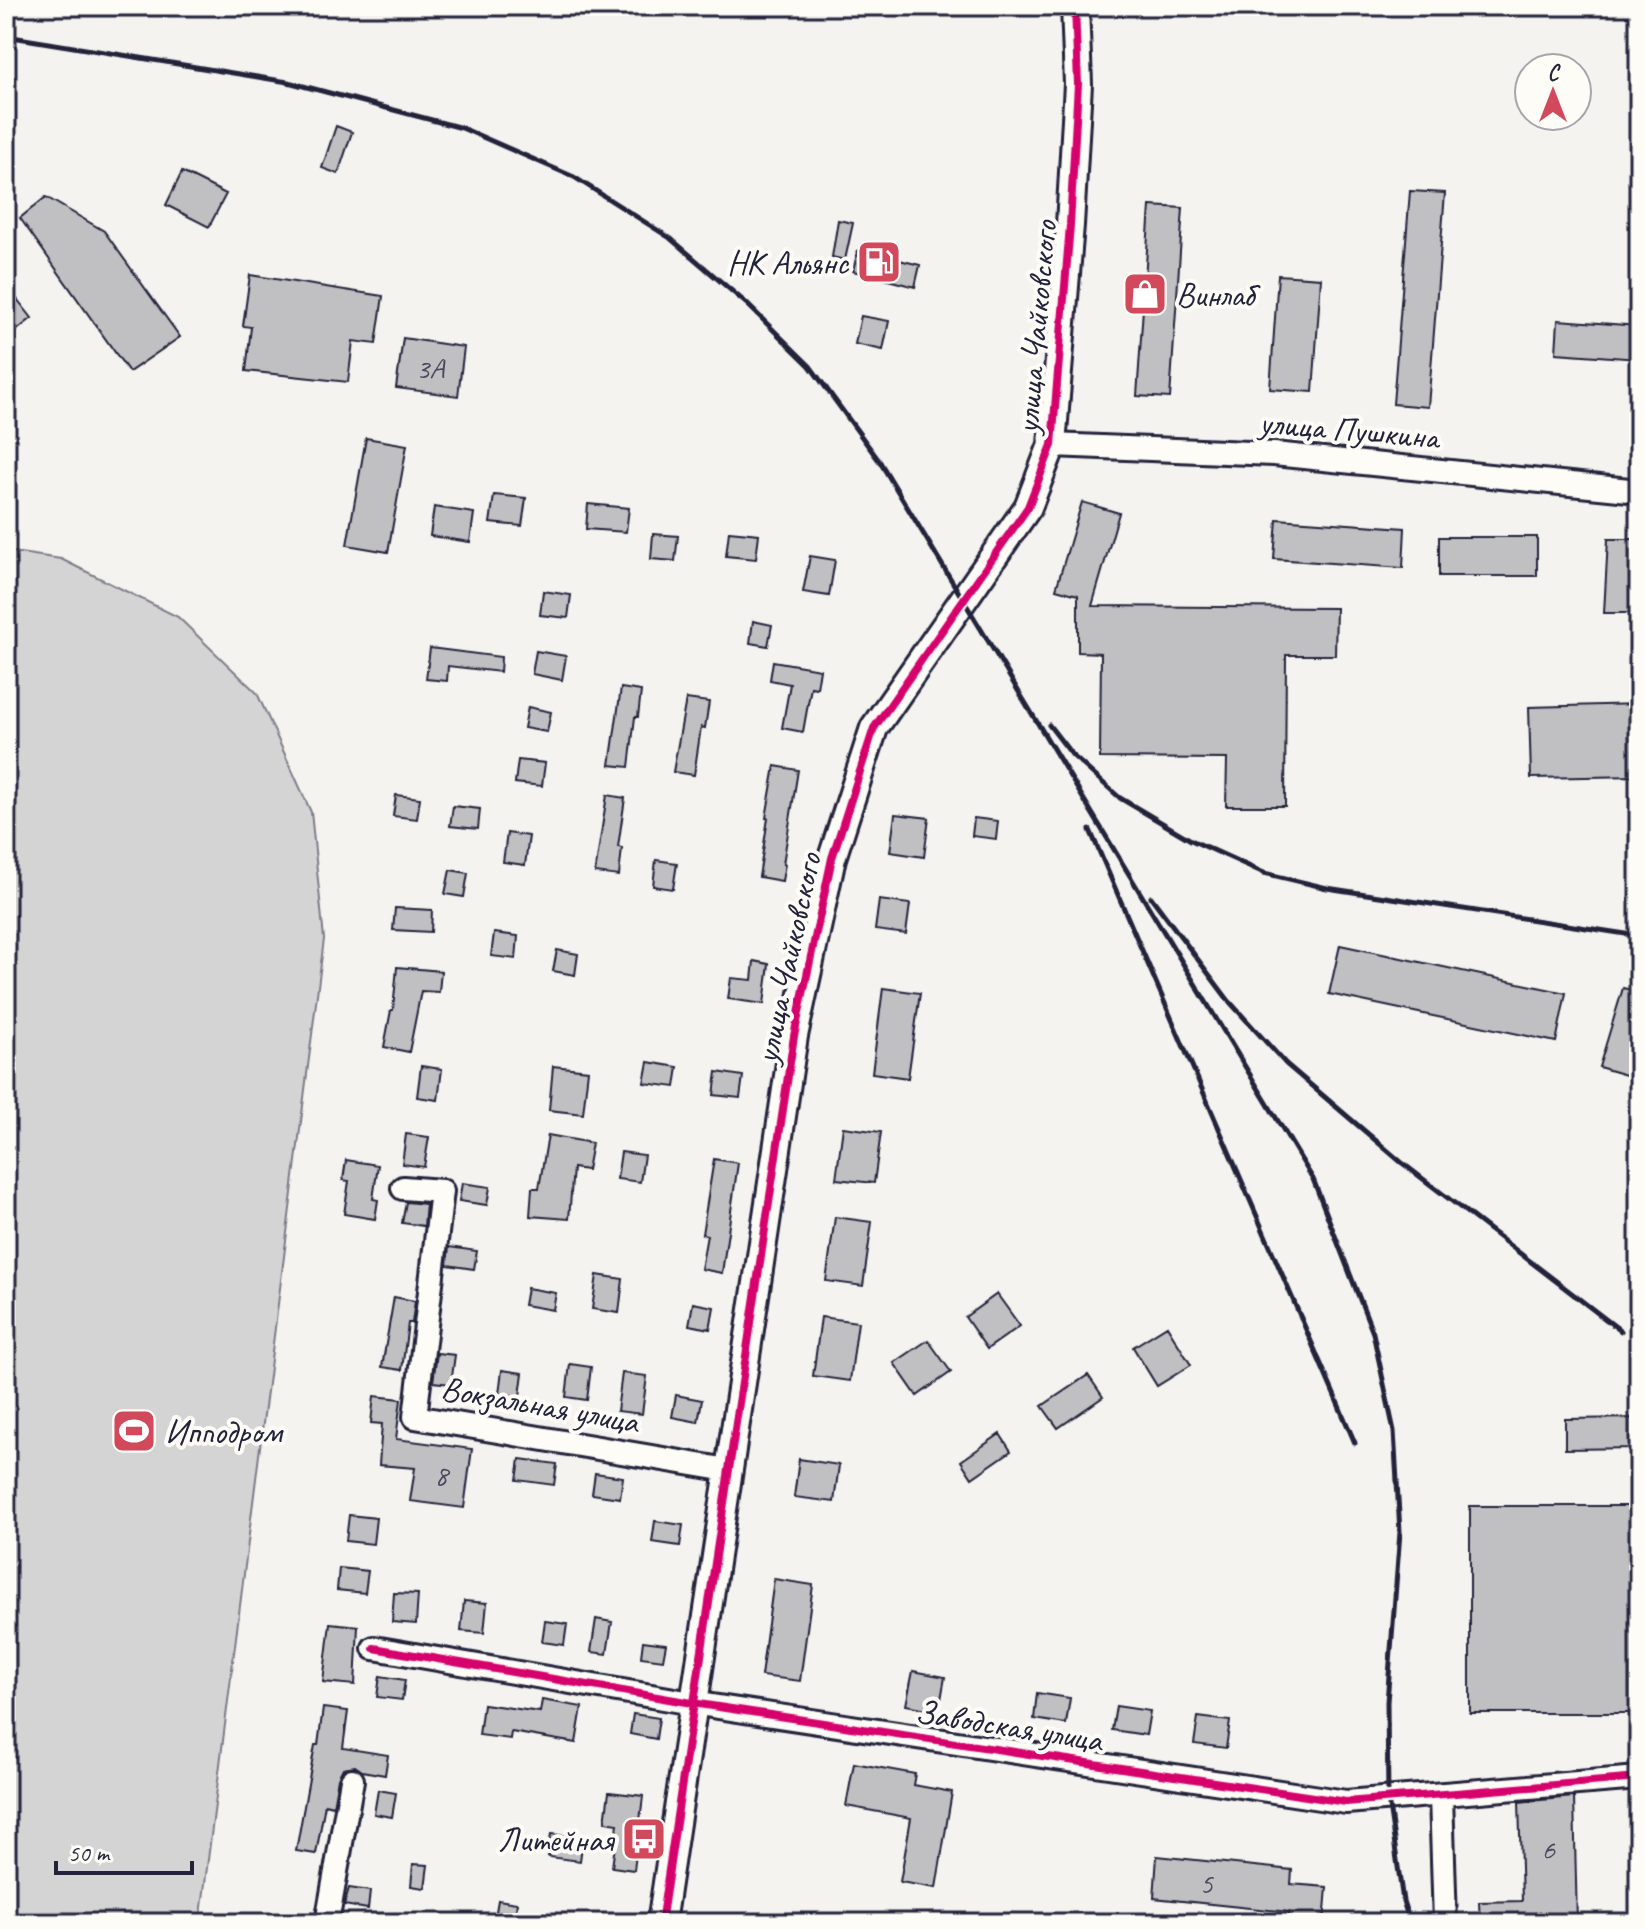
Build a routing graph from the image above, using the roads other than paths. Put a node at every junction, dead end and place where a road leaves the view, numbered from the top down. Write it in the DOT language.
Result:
graph roads {
  1 [pos="1075,6"];
  2 [pos="1052,445"];
  3 [pos="1639,491"];
  4 [pos="403,1188"];
  5 [pos="728,1470"];
  6 [pos="374,1648"];
  7 [pos="692,1703"];
  8 [pos="1639,1778"];
  9 [pos="352,1780"];
  10 [pos="1441,1796"];
  11 [pos="327,1923"];
  12 [pos="661,1923"];
  13 [pos="1445,1923"];
  1 -- 2 [label="street, улица Чайковского"];
  2 -- 3 [label="street, улица Пушкина"];
  2 -- 5 [label="street, улица Чайковского"];
  4 -- 5 [label="street, Вокзальная улица"];
  5 -- 7 [label="street, улица Чайковского"];
  6 -- 7 [label="street, Заводская улица"];
  7 -- 10 [label="street, Заводская улица"];
  7 -- 12 [label="street, улица Чайковского"];
  8 -- 10 [label="street, Заводская улица"];
  9 -- 11 [label="street"];
  10 -- 13 [label="street"];
}
